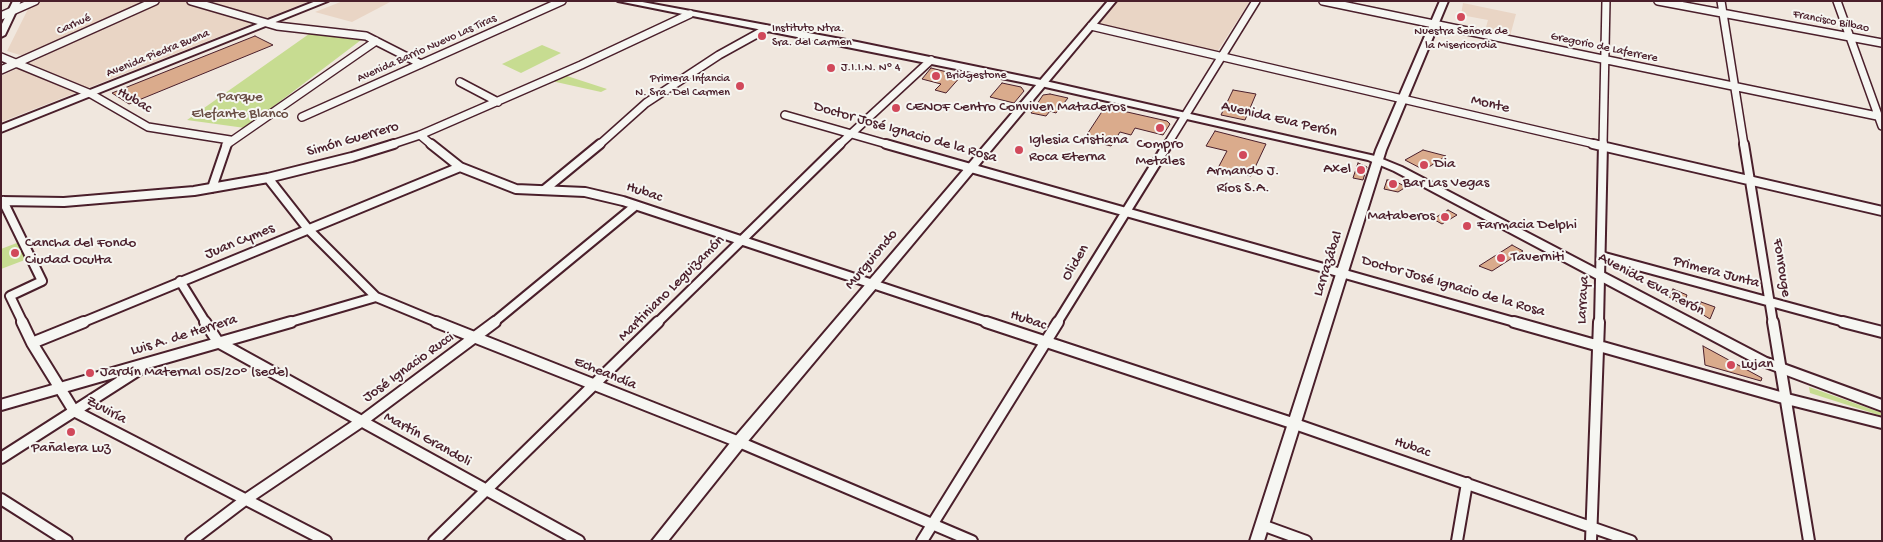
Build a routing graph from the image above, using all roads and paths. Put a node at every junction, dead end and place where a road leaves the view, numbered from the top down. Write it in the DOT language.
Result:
graph roads {
  1 [pos="17,1"];
  2 [pos="35,1"];
  3 [pos="155,1"];
  4 [pos="191,1"];
  5 [pos="324,1"];
  6 [pos="562,1"];
  7 [pos="622,1"];
  8 [pos="685,1"];
  9 [pos="1112,1"];
  10 [pos="1256,1"];
  11 [pos="1323,1"];
  12 [pos="1444,1"];
  13 [pos="1606,1"];
  14 [pos="1658,1"];
  15 [pos="1722,1"];
  16 [pos="1837,1"];
  17 [pos="670,10"];
  18 [pos="12,11"];
  19 [pos="1723,13"];
  20 [pos="690,14"];
  21 [pos="1,16"];
  22 [pos="268,23"];
  23 [pos="1433,24"];
  24 [pos="1091,26"];
  25 [pos="766,29"];
  26 [pos="1,35"];
  27 [pos="1850,37"];
  28 [pos="376,40"];
  29 [pos="1882,43"];
  30 [pos="1222,56"];
  31 [pos="1,57"];
  32 [pos="931,60"];
  33 [pos="1605,60"];
  34 [pos="16,63"];
  35 [pos="421,64"];
  36 [pos="1,70"];
  37 [pos="460,82"];
  38 [pos="1041,83"];
  39 [pos="1736,87"];
  40 [pos="91,94"];
  41 [pos="1402,98"];
  42 [pos="498,102"];
  43 [pos="786,115"];
  44 [pos="1186,115"];
  45 [pos="302,117"];
  46 [pos="1880,117"];
  47 [pos="1882,126"];
  48 [pos="1,129"];
  49 [pos="851,133"];
  50 [pos="420,135"];
  51 [pos="230,140"];
  52 [pos="1602,146"];
  53 [pos="1379,161"];
  54 [pos="460,167"];
  55 [pos="972,167"];
  56 [pos="268,178"];
  57 [pos="1751,180"];
  58 [pos="212,188"];
  59 [pos="544,190"];
  60 [pos="2,201"];
  61 [pos="635,206"];
  62 [pos="1882,211"];
  63 [pos="1124,212"];
  64 [pos="308,229"];
  65 [pos="740,241"];
  66 [pos="1601,256"];
  67 [pos="1344,272"];
  68 [pos="1600,276"];
  69 [pos="180,280"];
  70 [pos="872,285"];
  71 [pos="376,297"];
  72 [pos="1771,302"];
  73 [pos="1882,332"];
  74 [pos="476,337"];
  75 [pos="218,342"];
  76 [pos="1046,342"];
  77 [pos="32,343"];
  78 [pos="1597,343"];
  79 [pos="149,363"];
  80 [pos="1780,370"];
  81 [pos="594,386"];
  82 [pos="59,388"];
  83 [pos="1788,399"];
  84 [pos="1,405"];
  85 [pos="1882,406"];
  86 [pos="74,410"];
  87 [pos="362,421"];
  88 [pos="1295,424"];
  89 [pos="1882,424"];
  90 [pos="739,442"];
  91 [pos="1,458"];
  92 [pos="1467,483"];
  93 [pos="486,490"];
  94 [pos="1,499"];
  95 [pos="245,500"];
  96 [pos="932,525"];
  97 [pos="1262,525"];
  98 [pos="1591,527"];
  99 [pos="67,541"];
  100 [pos="191,541"];
  101 [pos="326,541"];
  102 [pos="434,541"];
  103 [pos="579,541"];
  104 [pos="659,541"];
  105 [pos="922,541"];
  106 [pos="972,541"];
  107 [pos="1257,541"];
  108 [pos="1306,541"];
  109 [pos="1457,541"];
  110 [pos="1591,541"];
  111 [pos="1631,541"];
  112 [pos="1809,541"];
  1 -- 18 [label="street"];
  2 -- 18 [label="street"];
  3 -- 34 [label="street, Carhué"];
  4 -- 22 [label="street"];
  5 -- 22 [label="main road, Avenida Piedra Buena"];
  6 -- 35 [label="street, Avenida Barrio Nuevo Las Tiras"];
  7 -- 17 [label="main road, Avenida Eva Perón"];
  8 -- 17 [label="main road"];
  9 -- 24 [label="street, Murguiondo"];
  10 -- 30 [label="street, Oliden"];
  11 -- 23 [label="street, Gregorio de Laferrere"];
  12 -- 23 [label="street, Larrazábal"];
  13 -- 33 [label="street, Larraya"];
  14 -- 19 [label="street, Francisco Bilbao"];
  15 -- 19 [label="street, Fonrouge"];
  16 -- 27 [label="street"];
  17 -- 20 [label="main road, Avenida Eva Perón"];
  18 -- 21 [label="street"];
  18 -- 26 [label="street"];
  19 -- 27 [label="street, Francisco Bilbao"];
  19 -- 39 [label="street, Fonrouge"];
  20 -- 25 [label="main road, Avenida Eva Perón"];
  20 -- 42 [label="street, Simón Guerrero"];
  22 -- 28 [label="street"];
  22 -- 40 [label="main road, Avenida Piedra Buena"];
  23 -- 33 [label="street, Gregorio de Laferrere"];
  23 -- 41 [label="street, Larrazábal"];
  24 -- 30 [label="street, Monte"];
  24 -- 38 [label="street, Murguiondo"];
  25 -- 32 [label="main road, Avenida Eva Perón"];
  25 -- 59 [label="street"];
  27 -- 29 [label="street, Francisco Bilbao"];
  27 -- 46 [label="street"];
  28 -- 35 [label="street"];
  28 -- 51 [label="street"];
  30 -- 41 [label="street, Monte"];
  30 -- 44 [label="street, Oliden"];
  31 -- 34 [label="street, Hubac"];
  32 -- 38 [label="main road, Avenida Eva Perón"];
  32 -- 49 [label="street, Martiniano Leguizamón"];
  33 -- 39 [label="street, Gregorio de Laferrere"];
  33 -- 52 [label="street, Larraya"];
  34 -- 36 [label="street, Carhué"];
  34 -- 40 [label="street, Hubac"];
  35 -- 45 [label="street, Avenida Barrio Nuevo Las Tiras"];
  37 -- 42 [label="street"];
  38 -- 44 [label="main road, Avenida Eva Perón"];
  38 -- 55 [label="street, Murguiondo"];
  39 -- 46 [label="street, Gregorio de Laferrere"];
  39 -- 57 [label="street, Fonrouge"];
  40 -- 48 [label="main road, Avenida Piedra Buena"];
  40 -- 51 [label="street, Hubac"];
  41 -- 52 [label="street, Monte"];
  41 -- 53 [label="street, Larrazábal"];
  42 -- 50 [label="street, Simón Guerrero"];
  43 -- 49 [label="street, Doctor José Ignacio de la Rosa"];
  44 -- 53 [label="main road, Avenida Eva Perón"];
  44 -- 63 [label="street, Oliden"];
  46 -- 47 [label="street"];
  49 -- 55 [label="street, Doctor José Ignacio de la Rosa"];
  49 -- 65 [label="street, Martiniano Leguizamón"];
  50 -- 54 [label="street, Hubac"];
  50 -- 56 [label="street, Simón Guerrero"];
  51 -- 58 [label="street"];
  52 -- 57 [label="street, Monte"];
  52 -- 66 [label="street, Larraya"];
  53 -- 67 [label="street, Larrazábal"];
  53 -- 68 [label="main road, Avenida Eva Perón"];
  54 -- 59 [label="street, Hubac"];
  54 -- 64 [label="street, Juan Cymes"];
  55 -- 63 [label="street, Doctor José Ignacio de la Rosa"];
  55 -- 70 [label="street, Murguiondo"];
  56 -- 58 [label="street, Simón Guerrero"];
  56 -- 64 [label="street, Echeandía"];
  57 -- 62 [label="street, Monte"];
  57 -- 72 [label="street, Fonrouge"];
  58 -- 60 [label="street, Simón Guerrero"];
  59 -- 61 [label="street, Hubac"];
  60 -- 77 [label="street, Zuviría"];
  61 -- 65 [label="street, Hubac"];
  61 -- 74 [label="street, José Ignacio Rucci"];
  63 -- 67 [label="street, Doctor José Ignacio de la Rosa"];
  63 -- 76 [label="street, Oliden"];
  64 -- 69 [label="street, Juan Cymes"];
  64 -- 71 [label="street, Echeandía"];
  65 -- 70 [label="street, Hubac"];
  65 -- 81 [label="street, Martiniano Leguizamón"];
  66 -- 68 [label="street, Larraya"];
  66 -- 72 [label="street, Primera Junta"];
  67 -- 78 [label="street, Doctor José Ignacio de la Rosa"];
  67 -- 88 [label="street, Larrazábal"];
  68 -- 78 [label="street, Larraya"];
  68 -- 80 [label="main road, Avenida Eva Perón"];
  69 -- 75 [label="street, Martín Grandoli"];
  69 -- 77 [label="street, Juan Cymes"];
  70 -- 76 [label="street, Hubac"];
  70 -- 90 [label="street, Murguiondo"];
  71 -- 74 [label="street, Echeandía"];
  71 -- 75 [label="street, Luis A. de Herrera"];
  72 -- 73 [label="street, Primera Junta"];
  72 -- 80 [label="street, Fonrouge"];
  74 -- 81 [label="street, Echeandía"];
  74 -- 87 [label="street, José Ignacio Rucci"];
  75 -- 79 [label="street, Luis A. de Herrera"];
  75 -- 87 [label="street, Martín Grandoli"];
  76 -- 88 [label="street, Hubac"];
  76 -- 96 [label="street, Oliden"];
  77 -- 82 [label="street, Zuviría"];
  78 -- 83 [label="street, Doctor José Ignacio de la Rosa"];
  78 -- 98 [label="street, Larraya"];
  79 -- 82 [label="street, Luis A. de Herrera"];
  79 -- 86 [label="street"];
  80 -- 83 [label="street, Fonrouge"];
  80 -- 85 [label="main road, Avenida Eva Perón"];
  81 -- 90 [label="street, Echeandía"];
  81 -- 93 [label="street, Martiniano Leguizamón"];
  82 -- 84 [label="street, Luis A. de Herrera"];
  82 -- 86 [label="street, Zuviría"];
  83 -- 89 [label="street, Doctor José Ignacio de la Rosa"];
  83 -- 112 [label="street, Fonrouge"];
  86 -- 91 [label="street"];
  86 -- 95 [label="street, Zuviría"];
  87 -- 93 [label="street, Martín Grandoli"];
  87 -- 95 [label="street, José Ignacio Rucci"];
  88 -- 92 [label="street, Hubac"];
  88 -- 97 [label="street, Larrazábal"];
  90 -- 96 [label="street, Echeandía"];
  90 -- 104 [label="street, Murguiondo"];
  92 -- 98 [label="street, Hubac"];
  92 -- 109 [label="street"];
  93 -- 102 [label="street, Martiniano Leguizamón"];
  93 -- 103 [label="street, Martín Grandoli"];
  94 -- 99 [label="street"];
  95 -- 100 [label="street, José Ignacio Rucci"];
  95 -- 101 [label="street, Zuviría"];
  96 -- 105 [label="street, Oliden"];
  96 -- 106 [label="street, Echeandía"];
  97 -- 107 [label="street, Larrazábal"];
  97 -- 108 [label="street"];
  98 -- 110 [label="street, Larraya"];
  98 -- 111 [label="street, Hubac"];
}
